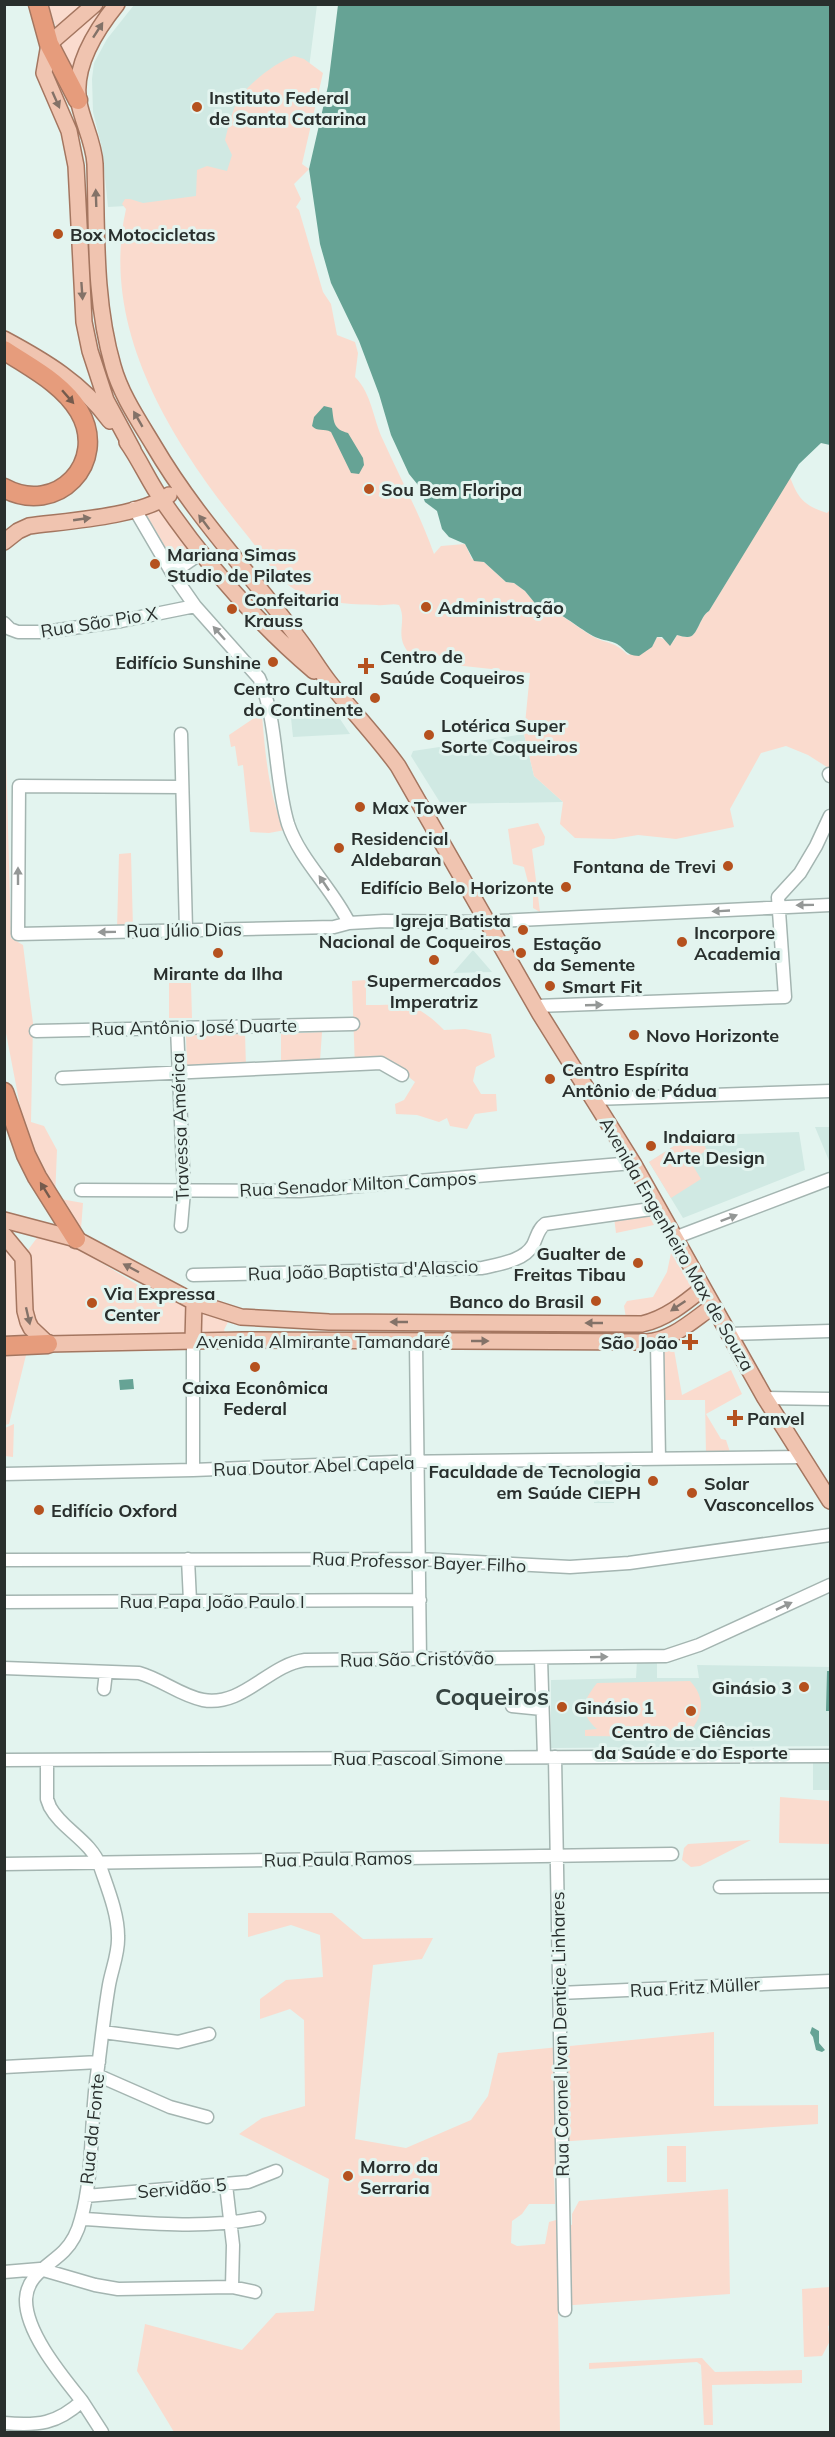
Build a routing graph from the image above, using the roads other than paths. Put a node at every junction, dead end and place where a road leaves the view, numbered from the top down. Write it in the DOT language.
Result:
graph roads {
  1 [pos="38,4"];
  2 [pos="94,4"];
  3 [pos="117,4"];
  4 [pos="49,44"];
  5 [pos="78,100"];
  6 [pos="4,339"];
  7 [pos="4,350"];
  8 [pos="133,450"];
  9 [pos="160,456"];
  10 [pos="149,479"];
  11 [pos="179,487"];
  12 [pos="4,488"];
  13 [pos="162,500"];
  14 [pos="134,508"];
  15 [pos="4,542"];
  16 [pos="201,553"];
  17 [pos="172,573"];
  18 [pos="195,606"];
  19 [pos="4,623"];
  20 [pos="330,684"];
  21 [pos="181,735"];
  22 [pos="182,787"];
  23 [pos="831,816"];
  24 [pos="831,904"];
  25 [pos="779,908"];
  26 [pos="486,921"];
  27 [pos="349,923"];
  28 [pos="186,930"];
  29 [pos="536,1006"];
  30 [pos="353,1024"];
  31 [pos="177,1028"];
  32 [pos="36,1031"];
  33 [pos="178,1072"];
  34 [pos="402,1075"];
  35 [pos="62,1078"];
  36 [pos="831,1091"];
  37 [pos="4,1092"];
  38 [pos="593,1099"];
  39 [pos="633,1163"];
  40 [pos="831,1179"];
  41 [pos="81,1190"];
  42 [pos="183,1191"];
  43 [pos="658,1208"];
  44 [pos="4,1220"];
  45 [pos="181,1226"];
  46 [pos="41,1229"];
  47 [pos="4,1235"];
  48 [pos="76,1239"];
  49 [pos="674,1239"];
  50 [pos="23,1258"];
  51 [pos="193,1275"];
  52 [pos="702,1289"];
  53 [pos="194,1302"];
  54 [pos="712,1307"];
  55 [pos="241,1317"];
  56 [pos="652,1322"];
  57 [pos="831,1331"];
  58 [pos="727,1334"];
  59 [pos="243,1340"];
  60 [pos="193,1341"];
  61 [pos="416,1342"];
  62 [pos="657,1342"];
  63 [pos="48,1344"];
  64 [pos="4,1346"];
  65 [pos="765,1398"];
  66 [pos="831,1399"];
  67 [pos="803,1457"];
  68 [pos="659,1459"];
  69 [pos="418,1461"];
  70 [pos="193,1470"];
  71 [pos="4,1474"];
  72 [pos="828,1493"];
  73 [pos="831,1535"];
  74 [pos="188,1559"];
  75 [pos="419,1559"];
  76 [pos="4,1560"];
  77 [pos="831,1585"];
  78 [pos="420,1600"];
  79 [pos="190,1601"];
  80 [pos="4,1602"];
  81 [pos="541,1658"];
  82 [pos="420,1659"];
  83 [pos="4,1668"];
  84 [pos="106,1672"];
  85 [pos="104,1689"];
  86 [pos="512,1706"];
  87 [pos="542,1709"];
  88 [pos="831,1756"];
  89 [pos="550,1757"];
  90 [pos="4,1760"];
  91 [pos="47,1760"];
  92 [pos="672,1854"];
  93 [pos="557,1856"];
  94 [pos="99,1863"];
  95 [pos="4,1864"];
  96 [pos="831,1886"];
  97 [pos="720,1887"];
  98 [pos="831,1981"];
  99 [pos="559,1993"];
  100 [pos="103,2032"];
  101 [pos="209,2034"];
  102 [pos="99,2062"];
  103 [pos="4,2067"];
  104 [pos="97,2075"];
  105 [pos="207,2117"];
  106 [pos="276,2171"];
  107 [pos="226,2185"];
  108 [pos="86,2196"];
  109 [pos="259,2218"];
  110 [pos="82,2219"];
  111 [pos="231,2224"];
  112 [pos="40,2269"];
  113 [pos="4,2272"];
  114 [pos="232,2287"];
  115 [pos="255,2292"];
  116 [pos="565,2310"];
  117 [pos="82,2401"];
  118 [pos="4,2423"];
  119 [pos="102,2433"];
  1 -- 4 [label="highway"];
  2 -- 4 [label="main road"];
  5 -- 3 [label="main road, one-way"];
  4 -- 5 [label="highway"];
  4 -- 8 [label="main road, one-way"];
  9 -- 5 [label="main road, Avenida Engenheiro Max de Souza, one-way"];
  6 -- 8 [label="main road, Avenida Engenheiro Max de Souza"];
  7 -- 12 [label="highway, one-way"];
  8 -- 10 [label="main road, Avenida Engenheiro Max de Souza"];
  9 -- 10 [label="main road"];
  9 -- 11 [label="main road, Avenida Engenheiro Max de Souza"];
  10 -- 13 [label="main road, Avenida Engenheiro Max de Souza"];
  10 -- 14 [label="main road"];
  11 -- 13 [label="main road"];
  20 -- 11 [label="main road, Avenida Engenheiro Max de Souza, one-way"];
  13 -- 14 [label="main road"];
  13 -- 16 [label="main road, Avenida Engenheiro Max de Souza"];
  15 -- 14 [label="main road, one-way"];
  14 -- 17 [label="street"];
  16 -- 17 [label="street"];
  16 -- 20 [label="main road, Avenida Engenheiro Max de Souza"];
  17 -- 18 [label="street"];
  18 -- 19 [label="street, Rua São Pio X"];
  27 -- 18 [label="street, one-way"];
  20 -- 26 [label="main road, Avenida Engenheiro Max de Souza"];
  21 -- 22 [label="street"];
  22 -- 28 [label="street"];
  28 -- 22 [label="street, Rua Júlio Dias, one-way"];
  23 -- 25 [label="street"];
  24 -- 25 [label="street, Rua Júlio Dias, one-way"];
  25 -- 26 [label="street, Rua Júlio Dias, one-way"];
  29 -- 25 [label="street, one-way"];
  26 -- 27 [label="street, Rua Júlio Dias"];
  26 -- 29 [label="main road, Avenida Engenheiro Max de Souza"];
  27 -- 28 [label="street, Rua Júlio Dias"];
  29 -- 38 [label="main road, Avenida Engenheiro Max de Souza"];
  30 -- 31 [label="street, Rua Antônio José Duarte"];
  31 -- 32 [label="street, Rua Antônio José Duarte"];
  31 -- 33 [label="street, Travessa América"];
  33 -- 34 [label="street"];
  33 -- 35 [label="street"];
  33 -- 42 [label="street, Travessa América"];
  36 -- 38 [label="street"];
  48 -- 37 [label="highway, one-way"];
  38 -- 39 [label="main road, Avenida Engenheiro Max de Souza"];
  39 -- 42 [label="street, Rua Senador Milton Campos"];
  39 -- 43 [label="main road, Avenida Engenheiro Max de Souza"];
  49 -- 40 [label="street, one-way"];
  41 -- 42 [label="street, Rua Senador Milton Campos"];
  42 -- 45 [label="street, Travessa América"];
  43 -- 49 [label="main road, Avenida Engenheiro Max de Souza"];
  43 -- 51 [label="street, Rua João Baptista d'Alascio"];
  44 -- 46 [label="main road, Avenida Almirante Tamandaré"];
  46 -- 48 [label="main road, Avenida Almirante Tamandaré"];
  46 -- 50 [label="main road"];
  47 -- 50 [label="main road"];
  53 -- 48 [label="main road, Avenida Almirante Tamandaré, one-way"];
  49 -- 52 [label="main road, Avenida Engenheiro Max de Souza"];
  50 -- 63 [label="main road, one-way"];
  52 -- 54 [label="main road, Avenida Engenheiro Max de Souza"];
  52 -- 56 [label="main road, Avenida Almirante Tamandaré, one-way"];
  53 -- 55 [label="main road, Avenida Almirante Tamandaré"];
  53 -- 60 [label="main road"];
  54 -- 58 [label="main road, Avenida Engenheiro Max de Souza"];
  54 -- 62 [label="main road, Avenida Almirante Tamandaré"];
  56 -- 55 [label="main road, Avenida Almirante Tamandaré, one-way"];
  55 -- 59 [label="main road"];
  56 -- 62 [label="main road"];
  57 -- 58 [label="street"];
  58 -- 65 [label="main road, Avenida Engenheiro Max de Souza"];
  59 -- 60 [label="main road, Avenida Almirante Tamandaré"];
  59 -- 61 [label="main road, Avenida Almirante Tamandaré"];
  60 -- 63 [label="main road, Avenida Almirante Tamandaré"];
  60 -- 70 [label="street"];
  61 -- 62 [label="main road, Avenida Almirante Tamandaré, one-way"];
  61 -- 69 [label="street"];
  62 -- 68 [label="street"];
  63 -- 64 [label="highway"];
  65 -- 66 [label="street"];
  65 -- 67 [label="main road, Avenida Engenheiro Max de Souza"];
  67 -- 68 [label="street, Rua Doutor Abel Capela"];
  67 -- 72 [label="main road, Avenida Engenheiro Max de Souza"];
  68 -- 69 [label="street, Rua Doutor Abel Capela"];
  69 -- 70 [label="street, Rua Doutor Abel Capela"];
  69 -- 75 [label="street"];
  70 -- 71 [label="street, Rua Doutor Abel Capela"];
  73 -- 75 [label="street, Rua Professor Bayer Filho"];
  74 -- 75 [label="street, Rua Professor Bayer Filho"];
  74 -- 76 [label="street, Rua Professor Bayer Filho"];
  74 -- 79 [label="street"];
  75 -- 78 [label="street"];
  81 -- 77 [label="street, Rua São Cristóvão, one-way"];
  78 -- 79 [label="street, Rua Papa João Paulo I"];
  78 -- 82 [label="street"];
  79 -- 80 [label="street, Rua Papa João Paulo I"];
  81 -- 82 [label="street, Rua São Cristóvão"];
  81 -- 87 [label="street, Rua Coronel Ivan Dentice Linhares"];
  82 -- 84 [label="street, Rua São Cristóvão"];
  83 -- 84 [label="street, Rua São Cristóvão"];
  84 -- 85 [label="street"];
  86 -- 87 [label="street"];
  87 -- 89 [label="street, Rua Coronel Ivan Dentice Linhares"];
  88 -- 89 [label="street, Rua Pascoal Simone"];
  89 -- 91 [label="street, Rua Pascoal Simone"];
  89 -- 93 [label="street, Rua Coronel Ivan Dentice Linhares"];
  90 -- 91 [label="street, Rua Pascoal Simone"];
  91 -- 94 [label="street, Rua da Fonte"];
  92 -- 93 [label="street, Rua Paula Ramos"];
  93 -- 94 [label="street, Rua Paula Ramos"];
  93 -- 99 [label="street, Rua Coronel Ivan Dentice Linhares"];
  94 -- 95 [label="street, Rua Paula Ramos"];
  94 -- 100 [label="street, Rua da Fonte"];
  96 -- 97 [label="street"];
  98 -- 99 [label="street, Rua Fritz Müller"];
  99 -- 116 [label="street, Rua Coronel Ivan Dentice Linhares"];
  100 -- 101 [label="street"];
  100 -- 102 [label="street, Rua da Fonte"];
  102 -- 103 [label="street"];
  102 -- 104 [label="street, Rua da Fonte"];
  104 -- 105 [label="street"];
  104 -- 108 [label="street, Rua da Fonte"];
  106 -- 107 [label="street, Servidão 5"];
  107 -- 108 [label="street, Servidão 5"];
  107 -- 111 [label="street"];
  108 -- 110 [label="street, Rua da Fonte"];
  109 -- 111 [label="street"];
  110 -- 111 [label="street"];
  110 -- 112 [label="street, Rua da Fonte"];
  111 -- 114 [label="street"];
  112 -- 113 [label="street"];
  112 -- 114 [label="street"];
  112 -- 117 [label="street, Rua da Fonte"];
  114 -- 115 [label="street"];
  117 -- 118 [label="street"];
  117 -- 119 [label="street, Rua da Fonte"];
}
